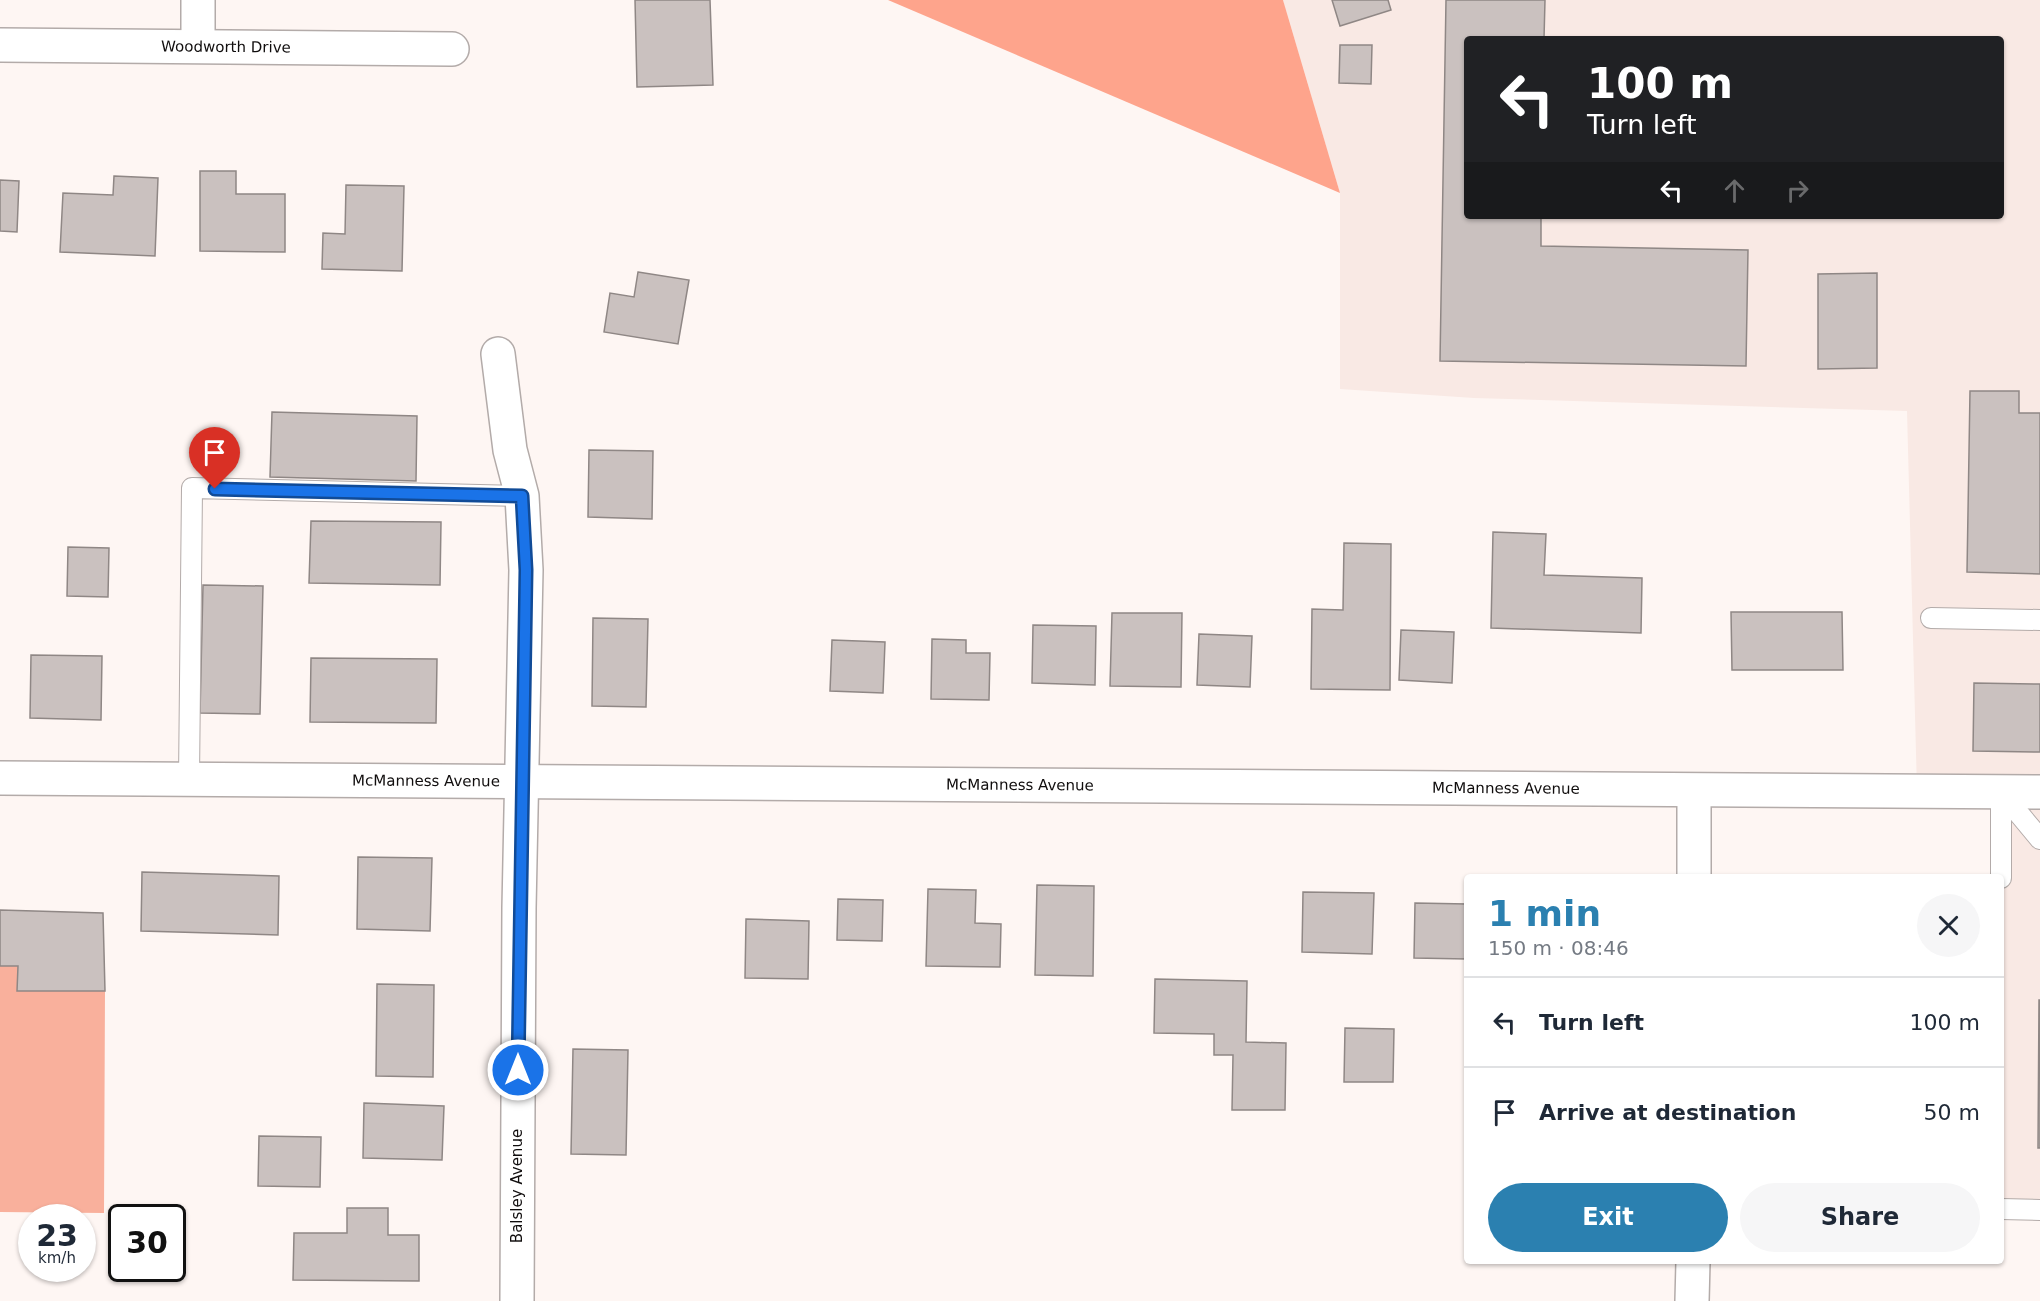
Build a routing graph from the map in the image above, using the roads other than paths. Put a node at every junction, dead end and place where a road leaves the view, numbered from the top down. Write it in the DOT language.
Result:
graph roads {
  1 [pos="198,0"];
  2 [pos="0,45"];
  3 [pos="198,46"];
  4 [pos="452,49"];
  5 [pos="498,354"];
  6 [pos="522,496"];
  7 [pos="1931,618"];
  8 [pos="2040,620"];
  9 [pos="0,778"];
  10 [pos="189,778"];
  11 [pos="521,780"];
  12 [pos="1694,792"];
  13 [pos="2001,792"];
  14 [pos="2040,792"];
  15 [pos="2040,839"];
  16 [pos="1694,874"];
  17 [pos="2001,874"];
  18 [pos="2004,1209"];
  19 [pos="2040,1210"];
  20 [pos="1693,1264"];
  21 [pos="517,1301"];
  22 [pos="1692,1301"];
  1 -- 3 [label="street"];
  2 -- 3 [label="street, Woodworth Drive"];
  3 -- 4 [label="street, Woodworth Drive"];
  5 -- 6 [label="street, Balsley Avenue"];
  6 -- 10 [label="lane"];
  6 -- 11 [label="street, Balsley Avenue"];
  7 -- 8 [label="lane"];
  9 -- 10 [label="street, McManness Avenue"];
  10 -- 11 [label="street, McManness Avenue"];
  11 -- 12 [label="street, McManness Avenue"];
  11 -- 21 [label="street, Balsley Avenue"];
  12 -- 13 [label="street, McManness Avenue"];
  12 -- 16 [label="street"];
  13 -- 14 [label="street, McManness Avenue"];
  13 -- 15 [label="lane"];
  13 -- 17 [label="lane"];
  18 -- 19 [label="lane"];
  20 -- 22 [label="street"];
}
